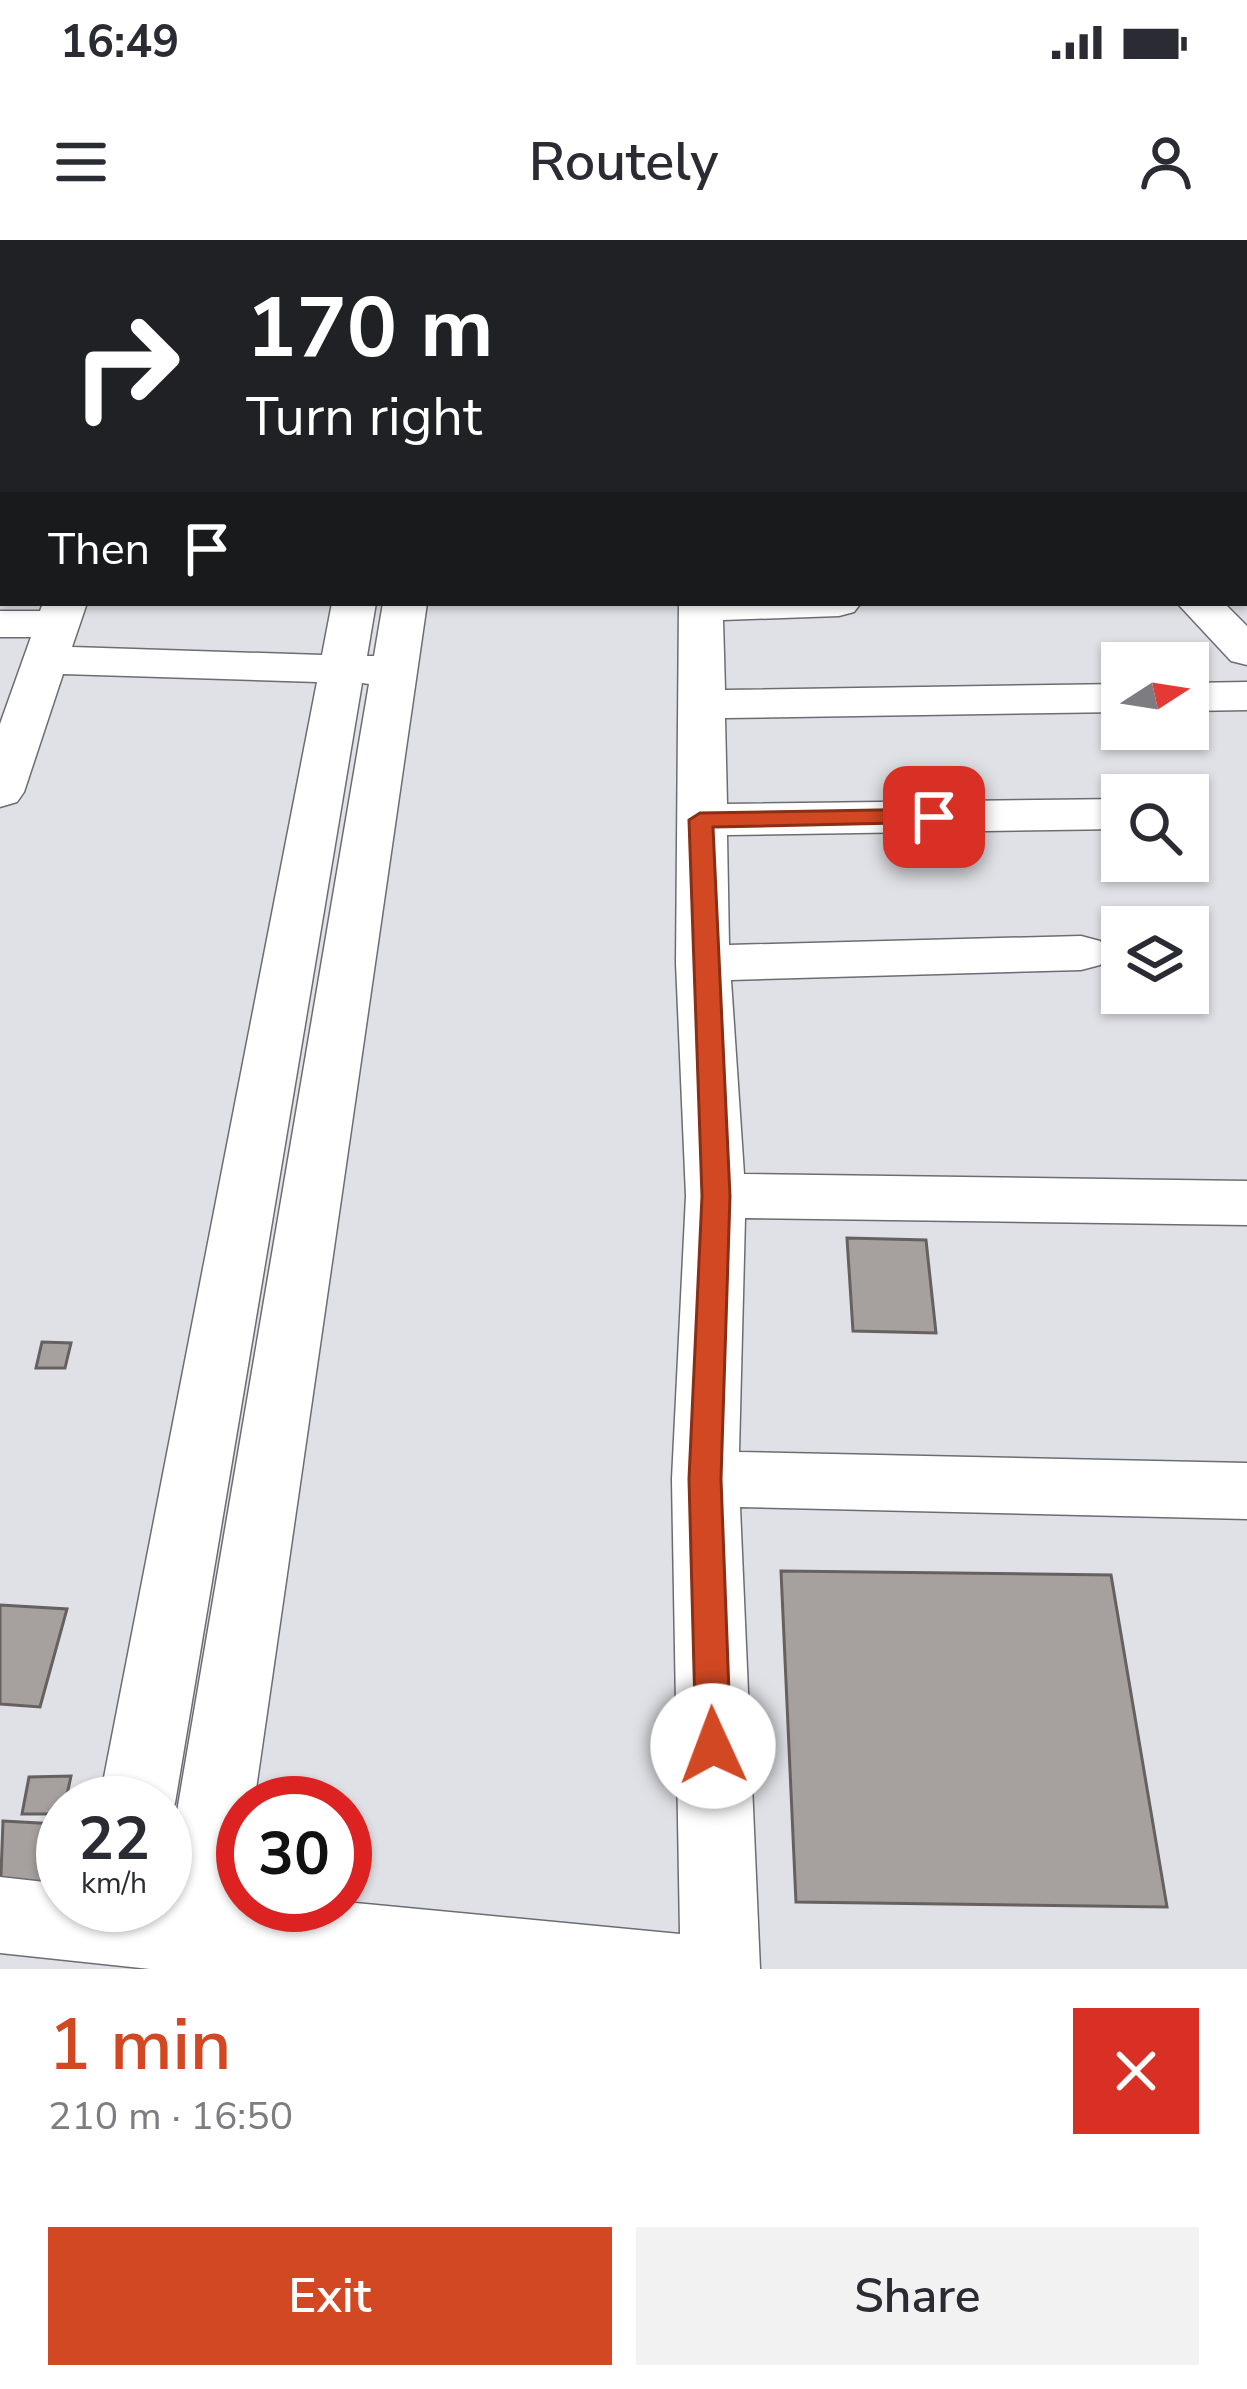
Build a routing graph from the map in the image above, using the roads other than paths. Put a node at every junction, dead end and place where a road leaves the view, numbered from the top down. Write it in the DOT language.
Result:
graph roads {
  1 [pos="355,606"];
  2 [pos="403,606"];
  3 [pos="702,606"];
  4 [pos="1202,606"];
  5 [pos="0,624"];
  6 [pos="55,629"];
  7 [pos="1247,651"];
  8 [pos="368,669"];
  9 [pos="1247,696"];
  10 [pos="1209,697"];
  11 [pos="1101,698"];
  12 [pos="704,704"];
  13 [pos="0,792"];
  14 [pos="1101,814"];
  15 [pos="700,820"];
  16 [pos="1081,953"];
  17 [pos="703,963"];
  18 [pos="716,1196"];
  19 [pos="1247,1203"];
  20 [pos="705,1479"];
  21 [pos="1247,1491"];
  22 [pos="142,1776"];
  23 [pos="0,1915"];
  24 [pos="114,1934"];
  25 [pos="193,1948"];
  26 [pos="668,1969"];
  27 [pos="720,1969"];
  1 -- 8 [label="street"];
  2 -- 8 [label="street"];
  3 -- 12 [label="street"];
  4 -- 7 [label="street"];
  5 -- 6 [label="street"];
  6 -- 8 [label="street"];
  6 -- 13 [label="street"];
  8 -- 22 [label="street"];
  8 -- 25 [label="street"];
  9 -- 10 [label="street"];
  11 -- 12 [label="street"];
  12 -- 15 [label="street"];
  14 -- 15 [label="street"];
  15 -- 17 [label="street"];
  16 -- 17 [label="street"];
  17 -- 18 [label="street"];
  18 -- 19 [label="street"];
  18 -- 20 [label="street"];
  20 -- 21 [label="street"];
  20 -- 27 [label="street"];
  23 -- 24 [label="street"];
  24 -- 25 [label="street"];
  25 -- 26 [label="street"];
}
